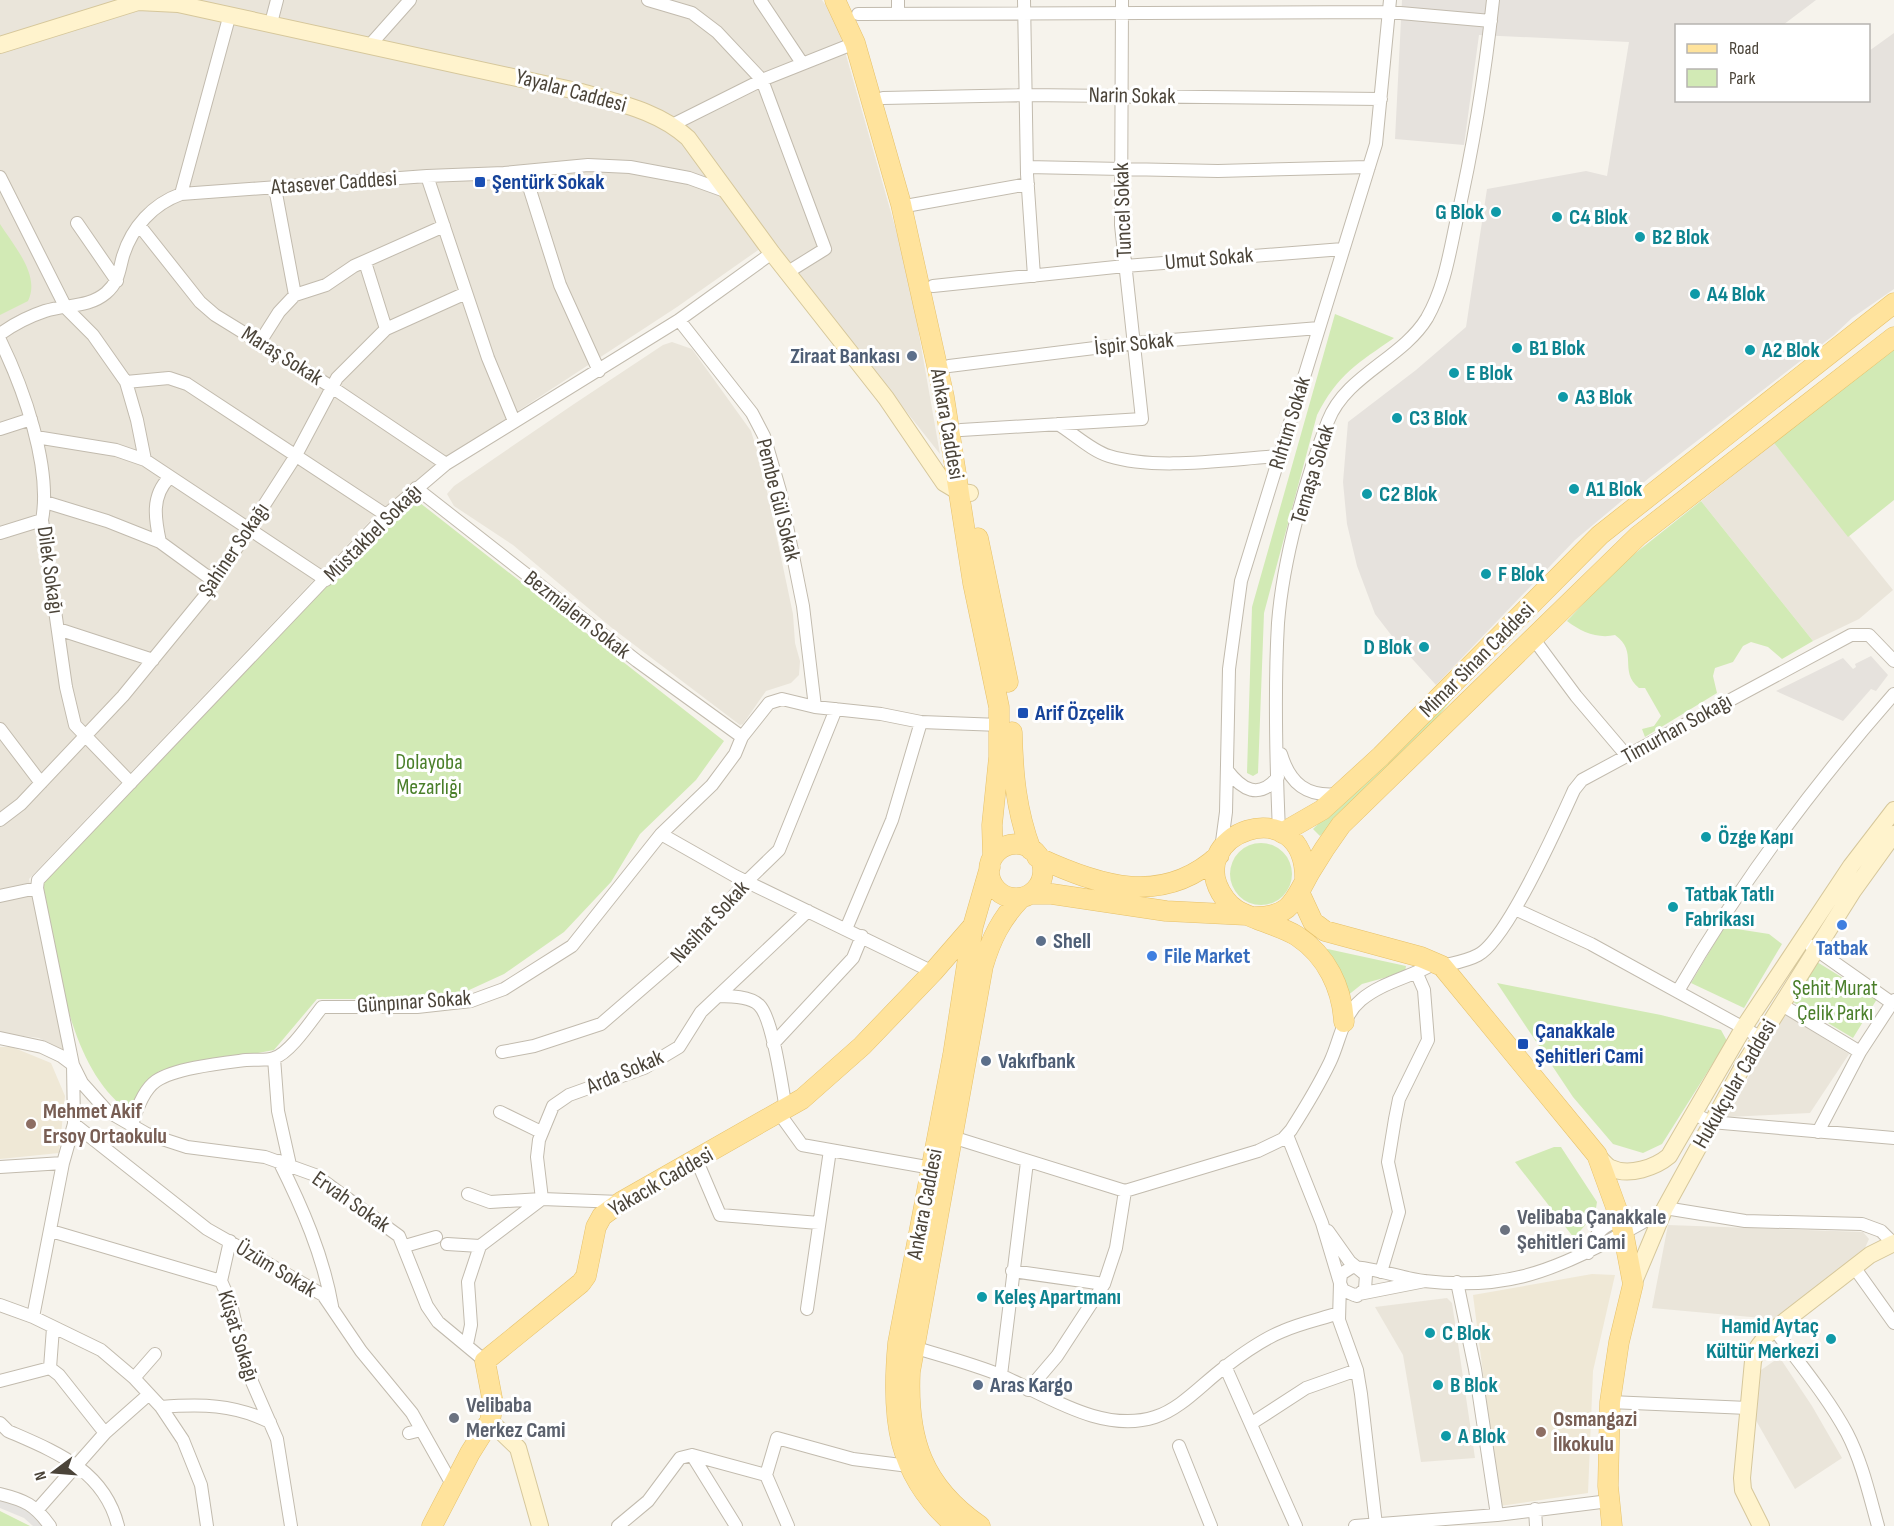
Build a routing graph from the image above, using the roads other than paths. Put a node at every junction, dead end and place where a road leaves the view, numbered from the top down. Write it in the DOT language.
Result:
graph roads {
  1 [pos="277,0"];
  2 [pos="410,0"];
  3 [pos="648,0"];
  4 [pos="760,0"];
  5 [pos="835,0"];
  6 [pos="898,0"];
  7 [pos="1024,0"];
  8 [pos="1122,0"];
  9 [pos="1493,0"];
  10 [pos="142,1"];
  11 [pos="1389,6"];
  12 [pos="851,11"];
  13 [pos="230,14"];
  14 [pos="898,14"];
  15 [pos="1121,14"];
  16 [pos="1025,15"];
  17 [pos="1491,21"];
  18 [pos="272,23"];
  19 [pos="855,43"];
  20 [pos="0,45"];
  21 [pos="370,45"];
  22 [pos="802,63"];
  23 [pos="762,80"];
  24 [pos="1026,95"];
  25 [pos="1120,96"];
  26 [pos="883,98"];
  27 [pos="1381,99"];
  28 [pos="674,124"];
  29 [pos="1027,167"];
  30 [pos="1369,167"];
  31 [pos="1121,169"];
  32 [pos="524,171"];
  33 [pos="427,176"];
  34 [pos="0,177"];
  35 [pos="1028,184"];
  36 [pos="274,188"];
  37 [pos="727,192"];
  38 [pos="181,194"];
  39 [pos="911,205"];
  40 [pos="76,223"];
  41 [pos="139,225"];
  42 [pos="444,226"];
  43 [pos="1343,249"];
  44 [pos="772,254"];
  45 [pos="364,262"];
  46 [pos="1125,266"];
  47 [pos="788,272"];
  48 [pos="1034,276"];
  49 [pos="117,281"];
  50 [pos="933,286"];
  51 [pos="466,293"];
  52 [pos="295,296"];
  53 [pos="1894,303"];
  54 [pos="66,308"];
  55 [pos="678,320"];
  56 [pos="1319,328"];
  57 [pos="386,329"];
  58 [pos="0,334"];
  59 [pos="1894,337"];
  60 [pos="0,340"];
  61 [pos="260,342"];
  62 [pos="1135,343"];
  63 [pos="949,366"];
  64 [pos="599,370"];
  65 [pos="126,382"];
  66 [pos="330,386"];
  67 [pos="31,419"];
  68 [pos="514,421"];
  69 [pos="1058,424"];
  70 [pos="0,429"];
  71 [pos="961,430"];
  72 [pos="36,437"];
  73 [pos="1280,456"];
  74 [pos="295,457"];
  75 [pos="145,460"];
  76 [pos="446,464"];
  77 [pos="169,478"];
  78 [pos="416,488"];
  79 [pos="965,492"];
  80 [pos="45,502"];
  81 [pos="386,515"];
  82 [pos="42,520"];
  83 [pos="249,529"];
  84 [pos="0,533"];
  85 [pos="160,542"];
  86 [pos="326,580"];
  87 [pos="215,582"];
  88 [pos="58,629"];
  89 [pos="1533,638"];
  90 [pos="153,660"];
  91 [pos="1894,661"];
  92 [pos="1894,694"];
  93 [pos="815,707"];
  94 [pos="836,709"];
  95 [pos="921,722"];
  96 [pos="1000,725"];
  97 [pos="0,729"];
  98 [pos="85,735"];
  99 [pos="742,737"];
  100 [pos="1277,737"];
  101 [pos="1627,756"];
  102 [pos="1227,770"];
  103 [pos="1278,777"];
  104 [pos="41,783"];
  105 [pos="131,783"];
  106 [pos="1339,793"];
  107 [pos="1894,810"];
  108 [pos="0,820"];
  109 [pos="1281,832"];
  110 [pos="661,834"];
  111 [pos="1894,834"];
  112 [pos="1882,848"];
  113 [pos="1034,853"];
  114 [pos="1220,853"];
  115 [pos="991,862"];
  116 [pos="747,881"];
  117 [pos="1303,887"];
  118 [pos="37,888"];
  119 [pos="0,896"];
  120 [pos="1025,897"];
  121 [pos="1515,909"];
  122 [pos="808,911"];
  123 [pos="1250,916"];
  124 [pos="973,926"];
  125 [pos="846,929"];
  126 [pos="862,936"];
  127 [pos="1803,940"];
  128 [pos="1817,950"];
  129 [pos="1439,965"];
  130 [pos="933,972"];
  131 [pos="1417,974"];
  132 [pos="964,980"];
  133 [pos="1678,991"];
  134 [pos="718,996"];
  135 [pos="1893,1001"];
  136 [pos="1782,1005"];
  137 [pos="1344,1022"];
  138 [pos="1744,1028"];
  139 [pos="1760,1037"];
  140 [pos="0,1038"];
  141 [pos="773,1044"];
  142 [pos="502,1052"];
  143 [pos="1860,1052"];
  144 [pos="274,1058"];
  145 [pos="73,1065"];
  146 [pos="782,1111"];
  147 [pos="501,1112"];
  148 [pos="1694,1114"];
  149 [pos="1711,1122"];
  150 [pos="74,1124"];
  151 [pos="132,1125"];
  152 [pos="541,1132"];
  153 [pos="1818,1132"];
  154 [pos="1287,1135"];
  155 [pos="952,1137"];
  156 [pos="1894,1138"];
  157 [pos="830,1150"];
  158 [pos="1597,1155"];
  159 [pos="698,1161"];
  160 [pos="1028,1162"];
  161 [pos="63,1163"];
  162 [pos="285,1163"];
  163 [pos="0,1167"];
  164 [pos="932,1168"];
  165 [pos="1125,1191"];
  166 [pos="468,1194"];
  167 [pos="542,1199"];
  168 [pos="621,1202"];
  169 [pos="1665,1208"];
  170 [pos="819,1223"];
  171 [pos="1322,1223"];
  172 [pos="1623,1227"];
  173 [pos="51,1231"];
  174 [pos="230,1241"];
  175 [pos="1894,1243"];
  176 [pos="405,1246"];
  177 [pos="480,1246"];
  178 [pos="1854,1267"];
  179 [pos="1360,1269"];
  180 [pos="1012,1271"];
  181 [pos="1381,1272"];
  182 [pos="222,1281"];
  183 [pos="1425,1281"];
  184 [pos="1457,1282"];
  185 [pos="1340,1283"];
  186 [pos="1104,1284"];
  187 [pos="1633,1284"];
  188 [pos="1359,1294"];
  189 [pos="0,1305"];
  190 [pos="332,1307"];
  191 [pos="807,1309"];
  192 [pos="1339,1314"];
  193 [pos="33,1317"];
  194 [pos="1894,1323"];
  195 [pos="53,1328"];
  196 [pos="1774,1329"];
  197 [pos="468,1344"];
  198 [pos="914,1347"];
  199 [pos="155,1354"];
  200 [pos="485,1361"];
  201 [pos="1225,1366"];
  202 [pos="50,1368"];
  203 [pos="1357,1370"];
  204 [pos="1000,1375"];
  205 [pos="134,1378"];
  206 [pos="0,1381"];
  207 [pos="1028,1390"];
  208 [pos="148,1395"];
  209 [pos="1610,1402"];
  210 [pos="161,1407"];
  211 [pos="1748,1408"];
  212 [pos="271,1422"];
  213 [pos="490,1422"];
  214 [pos="0,1423"];
  215 [pos="1252,1423"];
  216 [pos="105,1433"];
  217 [pos="1179,1446"];
  218 [pos="692,1455"];
  219 [pos="79,1465"];
  220 [pos="909,1466"];
  221 [pos="766,1475"];
  222 [pos="453,1486"];
  223 [pos="0,1494"];
  224 [pos="1609,1501"];
  225 [pos="38,1509"];
  226 [pos="1535,1509"];
  227 [pos="1497,1515"];
  228 [pos="1440,1523"];
  229 [pos="1376,1525"];
  230 [pos="50,1526"];
  231 [pos="118,1526"];
  232 [pos="207,1526"];
  233 [pos="291,1526"];
  234 [pos="432,1526"];
  235 [pos="540,1526"];
  236 [pos="618,1526"];
  237 [pos="736,1526"];
  238 [pos="788,1526"];
  239 [pos="956,1526"];
  240 [pos="980,1526"];
  241 [pos="1211,1526"];
  242 [pos="1296,1526"];
  243 [pos="1355,1526"];
  244 [pos="1536,1526"];
  245 [pos="1612,1526"];
  246 [pos="1761,1526"];
  247 [pos="1878,1526"];
  1 -- 18 [label="street"];
  2 -- 21 [label="street"];
  3 -- 23 [label="street"];
  4 -- 22 [label="street"];
  5 -- 12 [label="main road, Ankara Caddesi"];
  6 -- 14 [label="street"];
  7 -- 16 [label="street"];
  8 -- 15 [label="street, Tuncel Sokak"];
  9 -- 17 [label="street, Temaşa Sokak"];
  10 -- 13 [label="street, Yayalar Caddesi"];
  10 -- 20 [label="street, Yayalar Caddesi"];
  11 -- 15 [label="street"];
  11 -- 17 [label="street"];
  11 -- 27 [label="street, Rıhtım Sokak"];
  12 -- 14 [label="street"];
  12 -- 19 [label="main road, Ankara Caddesi"];
  12 -- 26 [label="main road, Ankara Caddesi"];
  13 -- 18 [label="street, Yayalar Caddesi"];
  13 -- 38 [label="street"];
  14 -- 16 [label="street"];
  15 -- 16 [label="street"];
  15 -- 25 [label="street, Tuncel Sokak"];
  16 -- 24 [label="street"];
  17 -- 100 [label="street, Temaşa Sokak"];
  18 -- 21 [label="street, Yayalar Caddesi"];
  19 -- 22 [label="street"];
  19 -- 79 [label="main road, Ankara Caddesi"];
  21 -- 28 [label="street, Yayalar Caddesi"];
  22 -- 23 [label="street"];
  23 -- 28 [label="street"];
  23 -- 47 [label="street"];
  24 -- 25 [label="street, Narin Sokak"];
  24 -- 26 [label="street, Narin Sokak"];
  24 -- 29 [label="street"];
  25 -- 27 [label="street, Narin Sokak"];
  25 -- 31 [label="street, Tuncel Sokak"];
  26 -- 39 [label="main road, Ankara Caddesi"];
  27 -- 30 [label="street, Rıhtım Sokak"];
  28 -- 37 [label="street, Yayalar Caddesi"];
  29 -- 31 [label="street"];
  29 -- 35 [label="street"];
  30 -- 31 [label="street"];
  30 -- 43 [label="street, Rıhtım Sokak"];
  31 -- 46 [label="street, Tuncel Sokak"];
  32 -- 33 [label="street, Atasever Caddesi"];
  32 -- 37 [label="street, Atasever Caddesi"];
  32 -- 64 [label="street"];
  33 -- 36 [label="street, Atasever Caddesi"];
  33 -- 42 [label="street"];
  34 -- 54 [label="street"];
  35 -- 39 [label="street"];
  35 -- 48 [label="street"];
  36 -- 38 [label="street, Atasever Caddesi"];
  36 -- 52 [label="street"];
  37 -- 44 [label="street, Yayalar Caddesi"];
  38 -- 41 [label="street, Atasever Caddesi"];
  39 -- 50 [label="main road, Ankara Caddesi"];
  40 -- 49 [label="street"];
  41 -- 49 [label="street, Atasever Caddesi"];
  41 -- 61 [label="street, Maraş Sokak"];
  42 -- 45 [label="street"];
  42 -- 51 [label="street"];
  43 -- 46 [label="street, Umut Sokak"];
  43 -- 56 [label="street, Rıhtım Sokak"];
  44 -- 47 [label="street, Yayalar Caddesi"];
  44 -- 55 [label="street, Müstakbel Sokağı"];
  45 -- 52 [label="street"];
  45 -- 57 [label="street"];
  46 -- 48 [label="street, Umut Sokak"];
  46 -- 62 [label="street, Tuncel Sokak"];
  47 -- 79 [label="street, Yayalar Caddesi"];
  48 -- 50 [label="street, Umut Sokak"];
  49 -- 54 [label="street"];
  50 -- 63 [label="main road, Ankara Caddesi"];
  51 -- 57 [label="street, Şahiner Sokağı"];
  51 -- 68 [label="street"];
  52 -- 61 [label="street"];
  53 -- 106 [label="main road, Mimar Sinan Caddesi"];
  54 -- 58 [label="street"];
  54 -- 65 [label="street"];
  55 -- 64 [label="street, Müstakbel Sokağı"];
  55 -- 93 [label="street, Pembe Gül Sokak"];
  56 -- 62 [label="street, İspir Sokak"];
  56 -- 73 [label="street, Rıhtım Sokak"];
  57 -- 66 [label="street, Şahiner Sokağı"];
  59 -- 89 [label="main road, Mimar Sinan Caddesi"];
  60 -- 67 [label="street, Dilek Sokağı"];
  61 -- 66 [label="street, Maraş Sokak"];
  62 -- 63 [label="street, İspir Sokak"];
  62 -- 69 [label="street, Tuncel Sokak"];
  63 -- 71 [label="main road, Ankara Caddesi"];
  64 -- 68 [label="street, Müstakbel Sokağı"];
  65 -- 74 [label="street"];
  65 -- 75 [label="street"];
  66 -- 74 [label="street, Şahiner Sokağı"];
  66 -- 76 [label="street, Maraş Sokak"];
  67 -- 70 [label="street"];
  67 -- 72 [label="street, Dilek Sokağı"];
  68 -- 76 [label="street, Müstakbel Sokağı"];
  69 -- 71 [label="street"];
  69 -- 73 [label="street"];
  71 -- 79 [label="main road, Ankara Caddesi"];
  72 -- 75 [label="street"];
  72 -- 80 [label="street, Dilek Sokağı"];
  73 -- 102 [label="street, Rıhtım Sokak"];
  74 -- 81 [label="street"];
  74 -- 83 [label="street, Şahiner Sokağı"];
  75 -- 77 [label="street"];
  76 -- 78 [label="street, Müstakbel Sokağı"];
  77 -- 83 [label="street"];
  77 -- 85 [label="street"];
  78 -- 81 [label="street, Müstakbel Sokağı"];
  78 -- 99 [label="street, Bezmialem Sokak"];
  79 -- 96 [label="main road, Ankara Caddesi"];
  79 -- 113 [label="main road, Ankara Caddesi"];
  80 -- 82 [label="street, Dilek Sokağı"];
  80 -- 85 [label="street"];
  81 -- 86 [label="street, Müstakbel Sokağı"];
  82 -- 84 [label="street"];
  82 -- 88 [label="street, Dilek Sokağı"];
  83 -- 86 [label="street"];
  83 -- 87 [label="street, Şahiner Sokağı"];
  85 -- 87 [label="street"];
  86 -- 105 [label="street, Müstakbel Sokağı"];
  87 -- 90 [label="street, Şahiner Sokağı"];
  88 -- 90 [label="street"];
  88 -- 98 [label="street, Dilek Sokağı"];
  89 -- 101 [label="street"];
  89 -- 117 [label="main road, Mimar Sinan Caddesi"];
  90 -- 98 [label="street, Şahiner Sokağı"];
  91 -- 101 [label="street, Timurhan Sokağı"];
  92 -- 133 [label="street"];
  93 -- 94 [label="street, Günpınar Sokak"];
  93 -- 99 [label="street, Günpınar Sokak"];
  94 -- 95 [label="street, Günpınar Sokak"];
  94 -- 116 [label="street, Nasihat Sokak"];
  95 -- 96 [label="street, Günpınar Sokak"];
  95 -- 125 [label="street"];
  96 -- 115 [label="main road, Ankara Caddesi"];
  97 -- 104 [label="street"];
  98 -- 104 [label="street, Şahiner Sokağı"];
  98 -- 105 [label="street, Dilek Sokağı"];
  99 -- 110 [label="street, Günpınar Sokak"];
  100 -- 103 [label="street, Temaşa Sokak"];
  100 -- 106 [label="street"];
  101 -- 121 [label="street, Timurhan Sokağı"];
  102 -- 103 [label="street"];
  102 -- 114 [label="street, Rıhtım Sokak"];
  103 -- 109 [label="street, Temaşa Sokak"];
  104 -- 108 [label="street, Şahiner Sokağı"];
  105 -- 118 [label="street, Müstakbel Sokağı"];
  106 -- 109 [label="main road, Mimar Sinan Caddesi"];
  107 -- 112 [label="street, Hukukçular Caddesi"];
  109 -- 114 [label="main road"];
  109 -- 117 [label="main road"];
  110 -- 116 [label="street"];
  110 -- 144 [label="street, Günpınar Sokak"];
  111 -- 112 [label="street, Hukukçular Caddesi"];
  112 -- 127 [label="street, Hukukçular Caddesi"];
  112 -- 128 [label="street, Hukukçular Caddesi"];
  113 -- 114 [label="main road"];
  113 -- 115 [label="main road"];
  113 -- 120 [label="main road, Ankara Caddesi"];
  114 -- 123 [label="main road"];
  115 -- 120 [label="main road"];
  115 -- 124 [label="main road, Ankara Caddesi"];
  116 -- 122 [label="street"];
  116 -- 142 [label="street, Nasihat Sokak"];
  117 -- 123 [label="main road"];
  117 -- 129 [label="main road"];
  118 -- 119 [label="street"];
  118 -- 145 [label="street"];
  120 -- 123 [label="main road"];
  120 -- 155 [label="main road, Ankara Caddesi"];
  121 -- 129 [label="street, Timurhan Sokağı"];
  121 -- 133 [label="street"];
  122 -- 125 [label="street"];
  122 -- 134 [label="street, Arda Sokak"];
  123 -- 137 [label="main road"];
  124 -- 130 [label="main road, Yakacık Caddesi"];
  124 -- 132 [label="main road, Ankara Caddesi"];
  125 -- 126 [label="street"];
  126 -- 130 [label="street"];
  126 -- 141 [label="street"];
  127 -- 128 [label="street"];
  127 -- 138 [label="street, Hukukçular Caddesi"];
  128 -- 135 [label="street"];
  128 -- 136 [label="street, Hukukçular Caddesi"];
  129 -- 131 [label="street, Timurhan Sokağı"];
  129 -- 158 [label="main road, Hukukçular Caddesi"];
  130 -- 132 [label="main road"];
  130 -- 146 [label="main road, Yakacık Caddesi"];
  131 -- 137 [label="street, Timurhan Sokağı"];
  131 -- 181 [label="street"];
  132 -- 164 [label="main road, Ankara Caddesi"];
  133 -- 138 [label="street"];
  134 -- 141 [label="street"];
  134 -- 152 [label="street, Arda Sokak"];
  135 -- 143 [label="street"];
  136 -- 139 [label="street, Hukukçular Caddesi"];
  136 -- 143 [label="street"];
  137 -- 154 [label="street"];
  138 -- 139 [label="street"];
  138 -- 148 [label="street, Hukukçular Caddesi"];
  139 -- 149 [label="street, Hukukçular Caddesi"];
  140 -- 145 [label="street"];
  141 -- 146 [label="street"];
  143 -- 153 [label="street"];
  144 -- 151 [label="street"];
  144 -- 162 [label="street"];
  145 -- 150 [label="street"];
  145 -- 151 [label="street, Ervah Sokak"];
  146 -- 157 [label="street"];
  146 -- 159 [label="main road, Yakacık Caddesi"];
  147 -- 152 [label="street"];
  148 -- 149 [label="street"];
  148 -- 158 [label="street, Hukukçular Caddesi"];
  149 -- 153 [label="street"];
  149 -- 169 [label="street, Hukukçular Caddesi"];
  150 -- 161 [label="street"];
  150 -- 174 [label="street, Üzüm Sokak"];
  151 -- 162 [label="street, Ervah Sokak"];
  152 -- 167 [label="street, Arda Sokak"];
  153 -- 156 [label="street"];
  154 -- 165 [label="street"];
  154 -- 171 [label="street"];
  155 -- 160 [label="street"];
  155 -- 198 [label="main road, Ankara Caddesi"];
  157 -- 164 [label="street"];
  157 -- 170 [label="street"];
  158 -- 172 [label="main road, Hukukçular Caddesi"];
  159 -- 168 [label="main road, Yakacık Caddesi"];
  159 -- 170 [label="street"];
  160 -- 165 [label="street"];
  160 -- 180 [label="street"];
  161 -- 163 [label="street"];
  161 -- 173 [label="street"];
  162 -- 176 [label="street, Ervah Sokak"];
  162 -- 190 [label="street"];
  164 -- 220 [label="main road, Ankara Caddesi"];
  165 -- 186 [label="street"];
  166 -- 167 [label="street"];
  167 -- 168 [label="street"];
  167 -- 177 [label="street"];
  168 -- 200 [label="main road, Yakacık Caddesi"];
  169 -- 172 [label="street"];
  169 -- 175 [label="street"];
  169 -- 187 [label="street, Hukukçular Caddesi"];
  170 -- 191 [label="street"];
  171 -- 179 [label="street"];
  171 -- 185 [label="street"];
  172 -- 184 [label="street"];
  172 -- 187 [label="main road, Hukukçular Caddesi"];
  173 -- 182 [label="street, Küşat Sokağı"];
  173 -- 193 [label="street"];
  174 -- 182 [label="street"];
  174 -- 190 [label="street, Üzüm Sokak"];
  175 -- 178 [label="street"];
  176 -- 177 [label="street"];
  176 -- 197 [label="street, Ervah Sokak"];
  177 -- 197 [label="street"];
  178 -- 194 [label="street"];
  178 -- 196 [label="street"];
  179 -- 181 [label="street"];
  179 -- 185 [label="street"];
  179 -- 188 [label="street"];
  180 -- 186 [label="street"];
  180 -- 204 [label="street"];
  181 -- 183 [label="street"];
  182 -- 212 [label="street, Küşat Sokağı"];
  183 -- 184 [label="street"];
  183 -- 188 [label="street"];
  184 -- 227 [label="street"];
  185 -- 188 [label="street"];
  185 -- 192 [label="street"];
  186 -- 207 [label="street"];
  187 -- 209 [label="main road, Hukukçular Caddesi"];
  188 -- 192 [label="street"];
  189 -- 193 [label="street"];
  190 -- 222 [label="street, Üzüm Sokak"];
  192 -- 201 [label="street"];
  192 -- 203 [label="street"];
  193 -- 195 [label="street"];
  195 -- 202 [label="street"];
  195 -- 205 [label="street"];
  196 -- 211 [label="street"];
  196 -- 247 [label="street"];
  197 -- 200 [label="street, Ervah Sokak"];
  198 -- 204 [label="street"];
  198 -- 240 [label="main road, Ankara Caddesi"];
  199 -- 205 [label="street"];
  200 -- 213 [label="main road"];
  201 -- 207 [label="street"];
  201 -- 215 [label="street"];
  202 -- 206 [label="street"];
  202 -- 216 [label="street"];
  203 -- 215 [label="street"];
  203 -- 229 [label="street"];
  204 -- 207 [label="street"];
  205 -- 208 [label="street"];
  208 -- 210 [label="street"];
  208 -- 216 [label="street"];
  209 -- 211 [label="street"];
  209 -- 224 [label="main road, Hukukçular Caddesi"];
  210 -- 212 [label="street"];
  210 -- 232 [label="street"];
  211 -- 246 [label="street"];
  212 -- 233 [label="street, Küşat Sokağı"];
  213 -- 222 [label="main road"];
  213 -- 235 [label="street"];
  214 -- 219 [label="street"];
  215 -- 242 [label="street"];
  216 -- 219 [label="street"];
  217 -- 241 [label="street"];
  218 -- 221 [label="street"];
  218 -- 236 [label="street"];
  218 -- 237 [label="street"];
  219 -- 225 [label="street"];
  219 -- 231 [label="street"];
  220 -- 221 [label="street"];
  220 -- 239 [label="main road, Ankara Caddesi"];
  221 -- 238 [label="street"];
  222 -- 234 [label="main road"];
  223 -- 225 [label="street"];
  224 -- 226 [label="street"];
  224 -- 245 [label="main road, Hukukçular Caddesi"];
  225 -- 230 [label="street"];
  226 -- 227 [label="street"];
  226 -- 244 [label="street"];
  227 -- 228 [label="street"];
  228 -- 229 [label="street"];
  229 -- 243 [label="street"];
}
